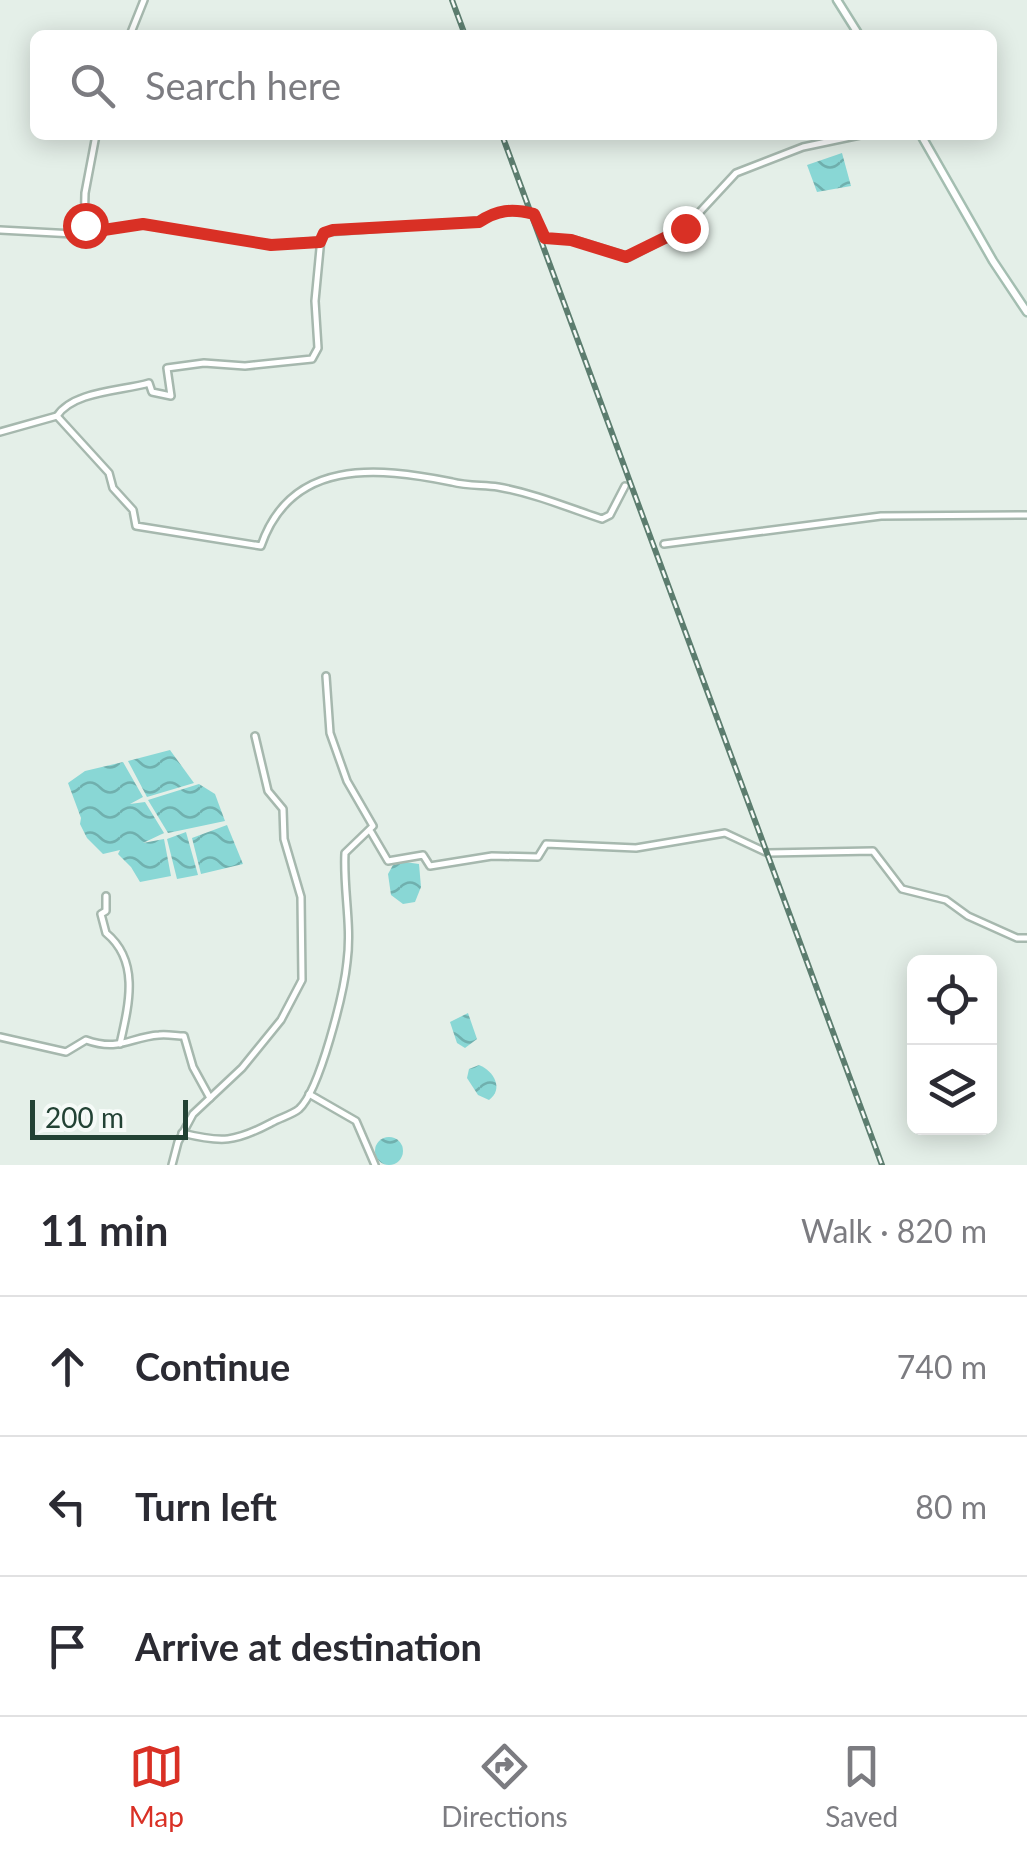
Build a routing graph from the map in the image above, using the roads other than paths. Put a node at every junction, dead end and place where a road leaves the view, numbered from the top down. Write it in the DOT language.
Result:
graph roads {
  1 [pos="144,0"];
  2 [pos="837,0"];
  3 [pos="132,30"];
  4 [pos="856,30"];
  5 [pos="95,140"];
  6 [pos="834,140"];
  7 [pos="924,140"];
  8 [pos="0,230"];
  9 [pos="84,233"];
  10 [pos="320,242"];
  11 [pos="1027,312"];
  12 [pos="57,416"];
  13 [pos="0,432"];
  14 [pos="625,486"];
  15 [pos="1027,514"];
  16 [pos="664,544"];
  17 [pos="326,676"];
  18 [pos="256,736"];
  19 [pos="371,832"];
  20 [pos="106,896"];
  21 [pos="1027,938"];
  22 [pos="0,1036"];
  23 [pos="120,1044"];
  24 [pos="308,1094"];
  25 [pos="210,1098"];
  26 [pos="182,1133"];
  27 [pos="172,1165"];
  28 [pos="375,1165"];
  1 -- 3 [label="street"];
  2 -- 4 [label="main road"];
  5 -- 9 [label="street"];
  6 -- 10 [label="street"];
  7 -- 11 [label="main road"];
  8 -- 9 [label="street"];
  9 -- 10 [label="street"];
  10 -- 12 [label="street"];
  12 -- 13 [label="street"];
  12 -- 14 [label="street"];
  15 -- 16 [label="street"];
  17 -- 19 [label="street"];
  18 -- 25 [label="street"];
  19 -- 21 [label="street"];
  19 -- 24 [label="street"];
  20 -- 23 [label="street"];
  22 -- 23 [label="street"];
  23 -- 25 [label="street"];
  24 -- 26 [label="street"];
  24 -- 28 [label="street"];
  25 -- 26 [label="street"];
  26 -- 27 [label="street"];
}
